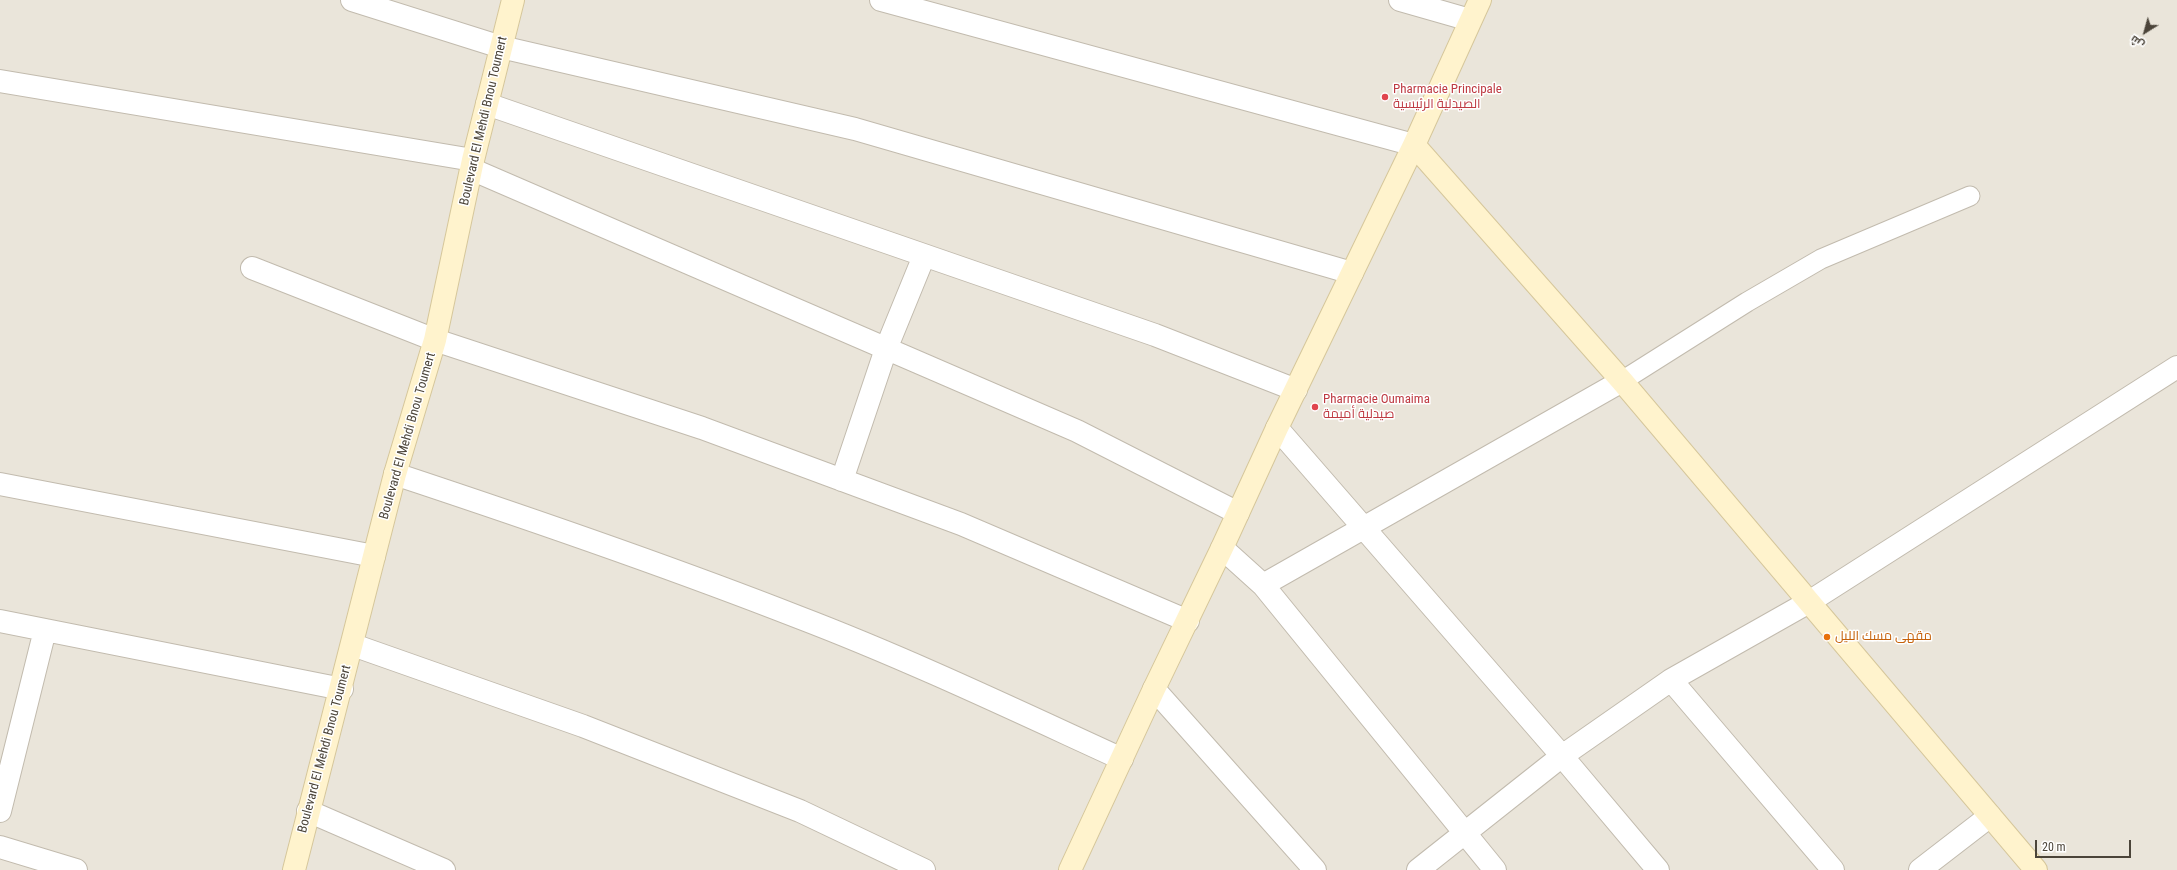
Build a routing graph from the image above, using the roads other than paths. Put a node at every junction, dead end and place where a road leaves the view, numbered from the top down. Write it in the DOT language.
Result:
graph roads {
  1 [pos="352,0"];
  2 [pos="513,0"];
  3 [pos="881,0"];
  4 [pos="1400,0"];
  5 [pos="1480,0"];
  6 [pos="1470,20"];
  7 [pos="501,47"];
  8 [pos="0,81"];
  9 [pos="487,104"];
  10 [pos="1414,146"];
  11 [pos="472,164"];
  12 [pos="1970,196"];
  13 [pos="924,256"];
  14 [pos="252,268"];
  15 [pos="1352,273"];
  16 [pos="435,340"];
  17 [pos="886,349"];
  18 [pos="2177,366"];
  19 [pos="1622,382"];
  20 [pos="1296,390"];
  21 [pos="1277,428"];
  22 [pos="395,474"];
  23 [pos="842,480"];
  24 [pos="0,484"];
  25 [pos="1238,513"];
  26 [pos="1365,529"];
  27 [pos="1222,548"];
  28 [pos="374,556"];
  29 [pos="1263,585"];
  30 [pos="1809,602"];
  31 [pos="0,621"];
  32 [pos="1188,621"];
  33 [pos="45,630"];
  34 [pos="353,645"];
  35 [pos="1671,680"];
  36 [pos="342,689"];
  37 [pos="1154,689"];
  38 [pos="1562,756"];
  39 [pos="1122,760"];
  40 [pos="0,810"];
  41 [pos="308,811"];
  42 [pos="1990,816"];
  43 [pos="1464,833"];
  44 [pos="0,847"];
  45 [pos="76,870"];
  46 [pos="294,870"];
  47 [pos="444,870"];
  48 [pos="924,870"];
  49 [pos="1070,870"];
  50 [pos="1315,870"];
  51 [pos="1418,870"];
  52 [pos="1495,870"];
  53 [pos="1658,870"];
  54 [pos="1833,870"];
  55 [pos="1920,870"];
  56 [pos="2036,870"];
  1 -- 7 [label="street"];
  2 -- 7 [label="street, Boulevard El Mehdi Bnou Toumert"];
  3 -- 10 [label="street"];
  4 -- 6 [label="street"];
  5 -- 6 [label="street"];
  6 -- 10 [label="street"];
  7 -- 9 [label="street, Boulevard El Mehdi Bnou Toumert"];
  7 -- 15 [label="street"];
  8 -- 11 [label="street"];
  9 -- 11 [label="street, Boulevard El Mehdi Bnou Toumert"];
  9 -- 13 [label="street"];
  10 -- 15 [label="street"];
  10 -- 19 [label="street"];
  11 -- 16 [label="street, Boulevard El Mehdi Bnou Toumert"];
  11 -- 17 [label="street"];
  12 -- 19 [label="lane"];
  13 -- 17 [label="street"];
  13 -- 20 [label="street"];
  14 -- 16 [label="street"];
  15 -- 20 [label="street"];
  16 -- 22 [label="street, Boulevard El Mehdi Bnou Toumert"];
  16 -- 23 [label="street"];
  17 -- 23 [label="street"];
  17 -- 25 [label="street"];
  18 -- 30 [label="street"];
  19 -- 26 [label="street"];
  19 -- 30 [label="street"];
  20 -- 21 [label="street"];
  21 -- 25 [label="street"];
  21 -- 26 [label="street"];
  22 -- 28 [label="street, Boulevard El Mehdi Bnou Toumert"];
  22 -- 39 [label="street"];
  23 -- 32 [label="street"];
  24 -- 28 [label="street"];
  25 -- 27 [label="street"];
  26 -- 29 [label="street"];
  26 -- 38 [label="street"];
  27 -- 29 [label="street"];
  27 -- 32 [label="street"];
  28 -- 34 [label="street, Boulevard El Mehdi Bnou Toumert"];
  29 -- 43 [label="street"];
  30 -- 35 [label="street"];
  30 -- 42 [label="street"];
  31 -- 33 [label="street"];
  32 -- 37 [label="street"];
  33 -- 36 [label="street"];
  33 -- 40 [label="street"];
  34 -- 36 [label="street, Boulevard El Mehdi Bnou Toumert"];
  34 -- 48 [label="street"];
  35 -- 38 [label="street"];
  35 -- 54 [label="street"];
  36 -- 41 [label="street, Boulevard El Mehdi Bnou Toumert"];
  37 -- 39 [label="street"];
  37 -- 50 [label="street"];
  38 -- 43 [label="street"];
  38 -- 53 [label="street"];
  39 -- 49 [label="street"];
  41 -- 46 [label="street, Boulevard El Mehdi Bnou Toumert"];
  41 -- 47 [label="street"];
  42 -- 55 [label="street"];
  42 -- 56 [label="street"];
  43 -- 51 [label="street"];
  43 -- 52 [label="street"];
  44 -- 45 [label="street"];
}
